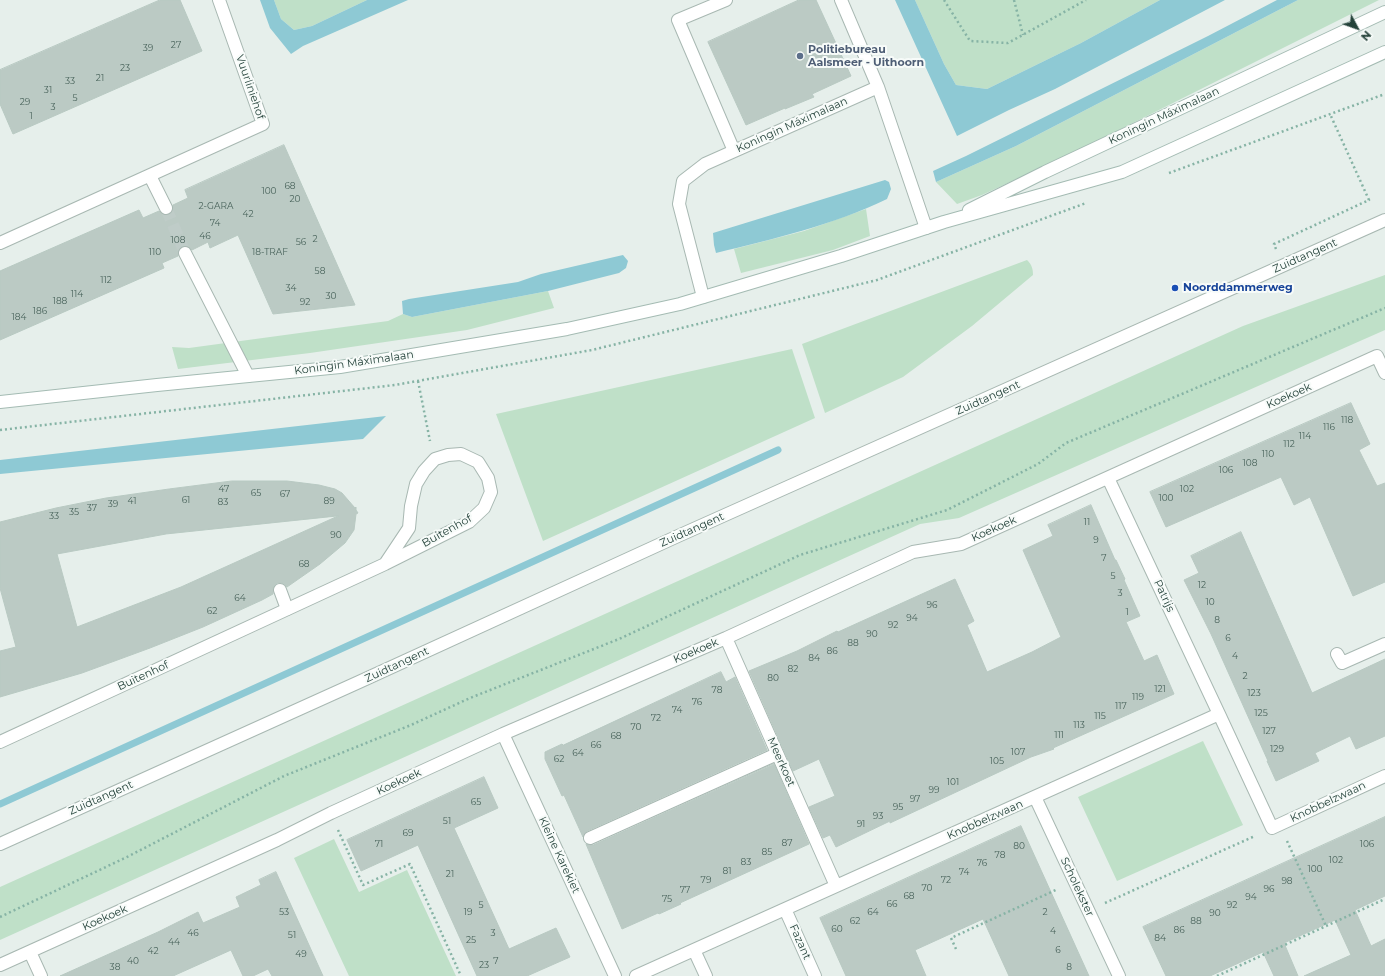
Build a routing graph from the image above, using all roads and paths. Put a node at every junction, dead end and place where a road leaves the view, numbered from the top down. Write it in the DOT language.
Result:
graph roads {
  1 [pos="219,0"];
  2 [pos="726,0"];
  3 [pos="841,0"];
  4 [pos="944,0"];
  5 [pos="1014,0"];
  6 [pos="1086,0"];
  7 [pos="1385,12"];
  8 [pos="1023,35"];
  9 [pos="1385,52"];
  10 [pos="878,87"];
  11 [pos="1330,114"];
  12 [pos="734,151"];
  13 [pos="150,176"];
  14 [pos="166,208"];
  15 [pos="1385,220"];
  16 [pos="944,222"];
  17 [pos="926,228"];
  18 [pos="0,243"];
  19 [pos="185,253"];
  20 [pos="1284,265"];
  21 [pos="703,297"];
  22 [pos="1385,308"];
  23 [pos="1385,373"];
  24 [pos="248,376"];
  25 [pos="418,381"];
  26 [pos="0,402"];
  27 [pos="433,461"];
  28 [pos="1108,478"];
  29 [pos="385,564"];
  30 [pos="280,590"];
  31 [pos="287,609"];
  32 [pos="726,638"];
  33 [pos="1385,644"];
  34 [pos="1337,654"];
  35 [pos="1219,714"];
  36 [pos="503,734"];
  37 [pos="0,742"];
  38 [pos="777,754"];
  39 [pos="1385,776"];
  40 [pos="1035,797"];
  41 [pos="331,813"];
  42 [pos="1276,826"];
  43 [pos="590,838"];
  44 [pos="0,844"];
  45 [pos="1075,882"];
  46 [pos="836,886"];
  47 [pos="1385,899"];
  48 [pos="1105,903"];
  49 [pos="785,909"];
  50 [pos="0,917"];
  51 [pos="1326,926"];
  52 [pos="956,949"];
  53 [pos="694,950"];
  54 [pos="30,952"];
  55 [pos="0,965"];
  56 [pos="41,976"];
  57 [pos="461,976"];
  58 [pos="615,976"];
  59 [pos="636,976"];
  60 [pos="706,976"];
  61 [pos="815,976"];
  62 [pos="1119,976"];
  63 [pos="1216,976"];
  1 -- 13 [label="street, Vuurliniehof"];
  2 -- 12 [label="street"];
  3 -- 10 [label="street"];
  4 -- 8 [label="path"];
  5 -- 8 [label="path"];
  6 -- 8 [label="path"];
  7 -- 16 [label="street, Koningin Máximalaan"];
  9 -- 16 [label="street, Koningin Máximalaan"];
  10 -- 12 [label="street, Koningin Máximalaan"];
  10 -- 17 [label="street"];
  11 -- 20 [label="path"];
  12 -- 21 [label="street, Koningin Máximalaan"];
  13 -- 14 [label="street"];
  13 -- 18 [label="street, Vuurliniehof"];
  15 -- 20 [label="street, Zuidtangent"];
  16 -- 17 [label="street, Koningin Máximalaan"];
  17 -- 21 [label="street, Koningin Máximalaan"];
  19 -- 24 [label="street"];
  20 -- 44 [label="street, Zuidtangent"];
  21 -- 24 [label="street, Koningin Máximalaan"];
  22 -- 50 [label="path"];
  23 -- 28 [label="street, Koekoek"];
  24 -- 26 [label="street, Koningin Máximalaan"];
  25 -- 27 [label="path"];
  27 -- 29 [label="street, Buitenhof"];
  27 -- 29 [label="street, Buitenhof"];
  28 -- 32 [label="street, Koekoek"];
  28 -- 35 [label="street, Patrijs"];
  29 -- 31 [label="street, Buitenhof"];
  30 -- 31 [label="street"];
  31 -- 37 [label="street, Buitenhof"];
  32 -- 36 [label="street, Koekoek"];
  32 -- 38 [label="street, Meerkoet"];
  33 -- 34 [label="street"];
  35 -- 40 [label="street, Knobbelzwaan"];
  35 -- 42 [label="street"];
  36 -- 41 [label="street, Koekoek"];
  36 -- 58 [label="street, Kleine Karekiet"];
  38 -- 43 [label="street"];
  38 -- 46 [label="street, Meerkoet"];
  39 -- 42 [label="street, Knobbelzwaan"];
  40 -- 45 [label="street, Scholekster"];
  40 -- 46 [label="street, Knobbelzwaan"];
  41 -- 54 [label="street, Koekoek"];
  41 -- 57 [label="path"];
  42 -- 48 [label="path"];
  42 -- 51 [label="path"];
  45 -- 52 [label="path"];
  45 -- 62 [label="street, Scholekster"];
  46 -- 49 [label="street, Knobbelzwaan"];
  47 -- 51 [label="path"];
  49 -- 53 [label="street, Knobbelzwaan"];
  49 -- 61 [label="street, Fazant"];
  51 -- 63 [label="path"];
  53 -- 59 [label="street, Knobbelzwaan"];
  53 -- 60 [label="street"];
  54 -- 55 [label="street, Koekoek"];
  54 -- 56 [label="street"];
}
